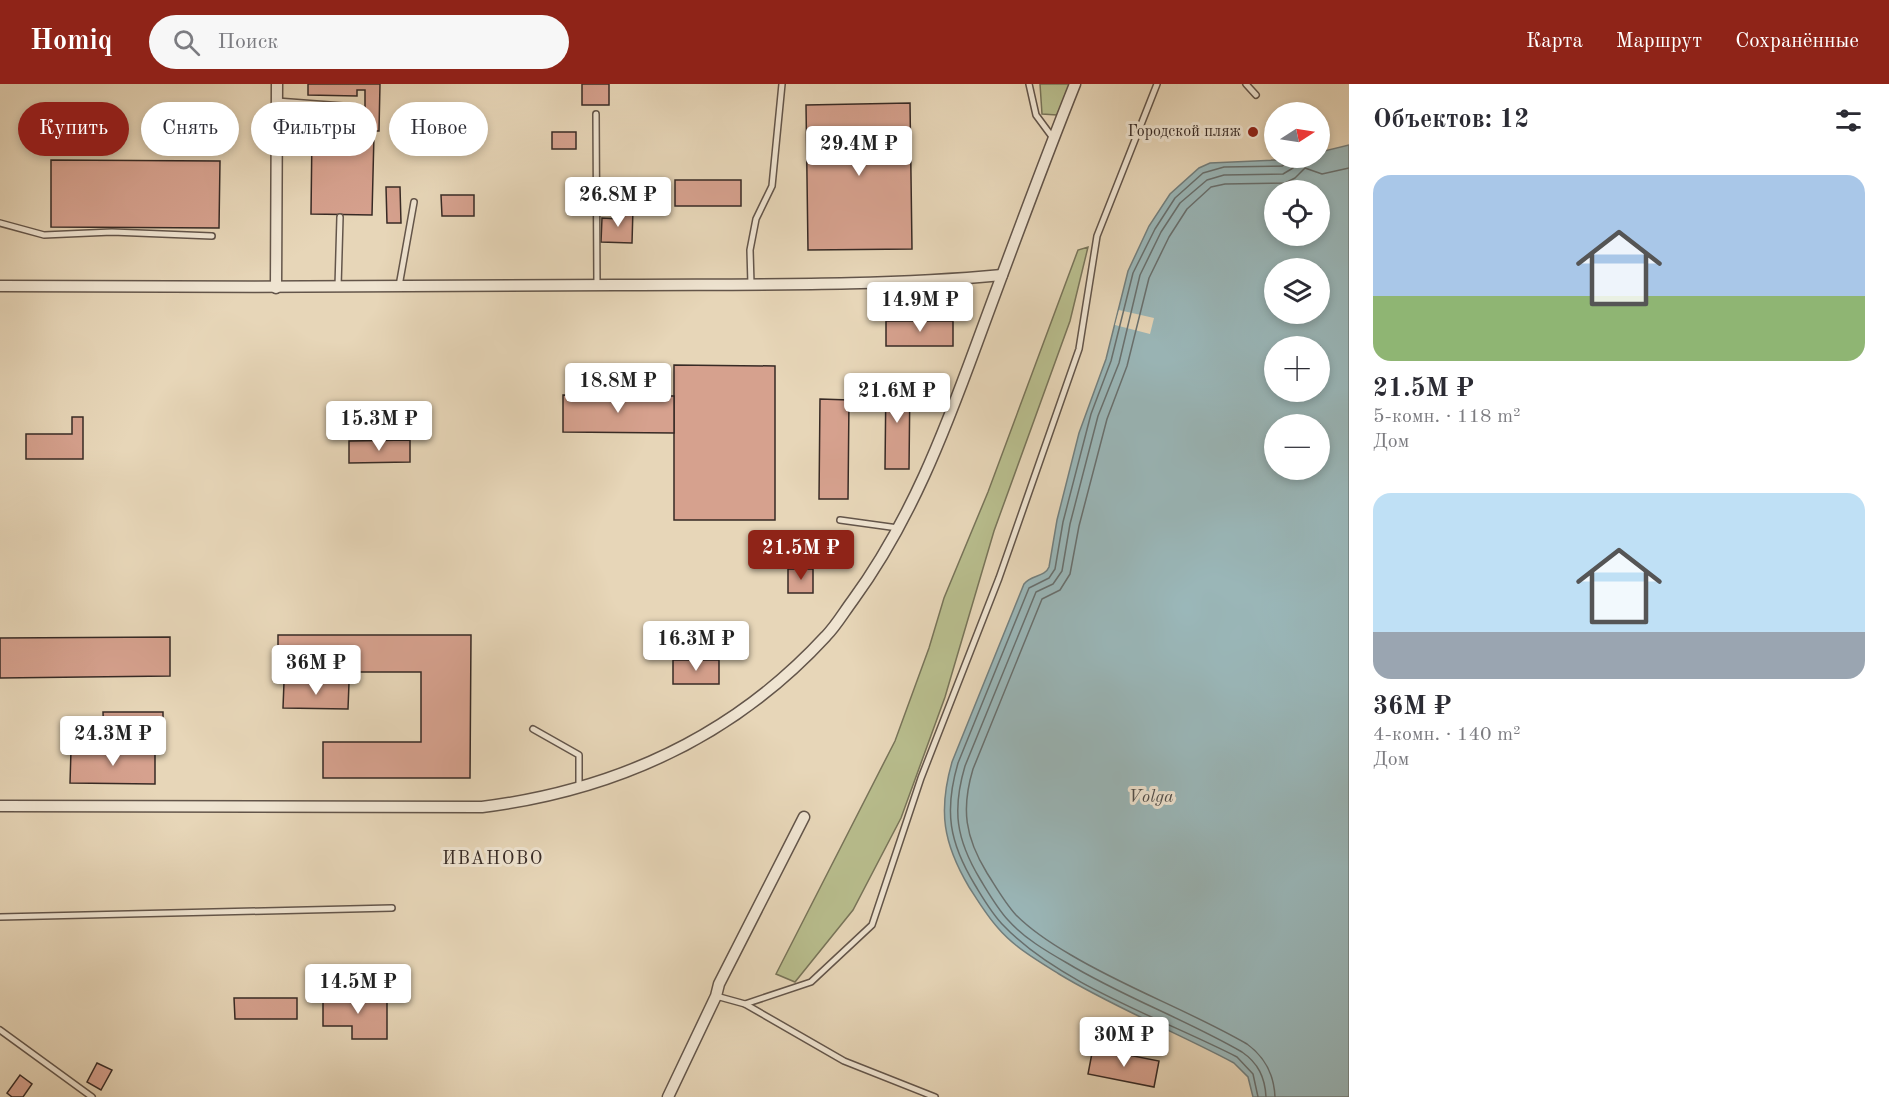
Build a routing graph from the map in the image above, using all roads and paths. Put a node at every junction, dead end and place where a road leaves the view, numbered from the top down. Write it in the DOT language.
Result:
graph roads {
  1 [pos="277,84"];
  2 [pos="782,84"];
  3 [pos="1029,84"];
  4 [pos="1076,84"];
  5 [pos="1157,84"];
  6 [pos="1246,84"];
  7 [pos="1256,95"];
  8 [pos="277,101"];
  9 [pos="290,102"];
  10 [pos="596,114"];
  11 [pos="1053,138"];
  12 [pos="414,202"];
  13 [pos="340,217"];
  14 [pos="0,224"];
  15 [pos="212,236"];
  16 [pos="1002,275"];
  17 [pos="751,284"];
  18 [pos="597,285"];
  19 [pos="0,286"];
  20 [pos="338,287"];
  21 [pos="399,287"];
  22 [pos="276,288"];
  23 [pos="840,520"];
  24 [pos="900,528"];
  25 [pos="533,729"];
  26 [pos="579,790"];
  27 [pos="0,806"];
  28 [pos="804,817"];
  29 [pos="392,909"];
  30 [pos="0,917"];
  31 [pos="716,996"];
  32 [pos="746,1004"];
  33 [pos="0,1030"];
  34 [pos="92,1097"];
  35 [pos="668,1097"];
  36 [pos="935,1097"];
  1 -- 8 [label="street"];
  2 -- 17 [label="lane"];
  3 -- 11 [label="lane"];
  4 -- 11 [label="street"];
  5 -- 32 [label="lane"];
  6 -- 7 [label="lane"];
  8 -- 9 [label="lane"];
  8 -- 22 [label="street"];
  10 -- 18 [label="lane"];
  11 -- 16 [label="street"];
  12 -- 21 [label="lane"];
  13 -- 20 [label="lane"];
  14 -- 15 [label="lane"];
  16 -- 17 [label="street"];
  16 -- 24 [label="street"];
  17 -- 18 [label="street"];
  18 -- 21 [label="street"];
  19 -- 22 [label="street"];
  20 -- 21 [label="street"];
  20 -- 22 [label="street"];
  23 -- 24 [label="lane"];
  24 -- 26 [label="street"];
  25 -- 26 [label="lane"];
  26 -- 27 [label="street"];
  28 -- 31 [label="street"];
  29 -- 30 [label="lane"];
  31 -- 32 [label="lane"];
  31 -- 35 [label="street"];
  32 -- 36 [label="lane"];
  33 -- 34 [label="lane"];
}
